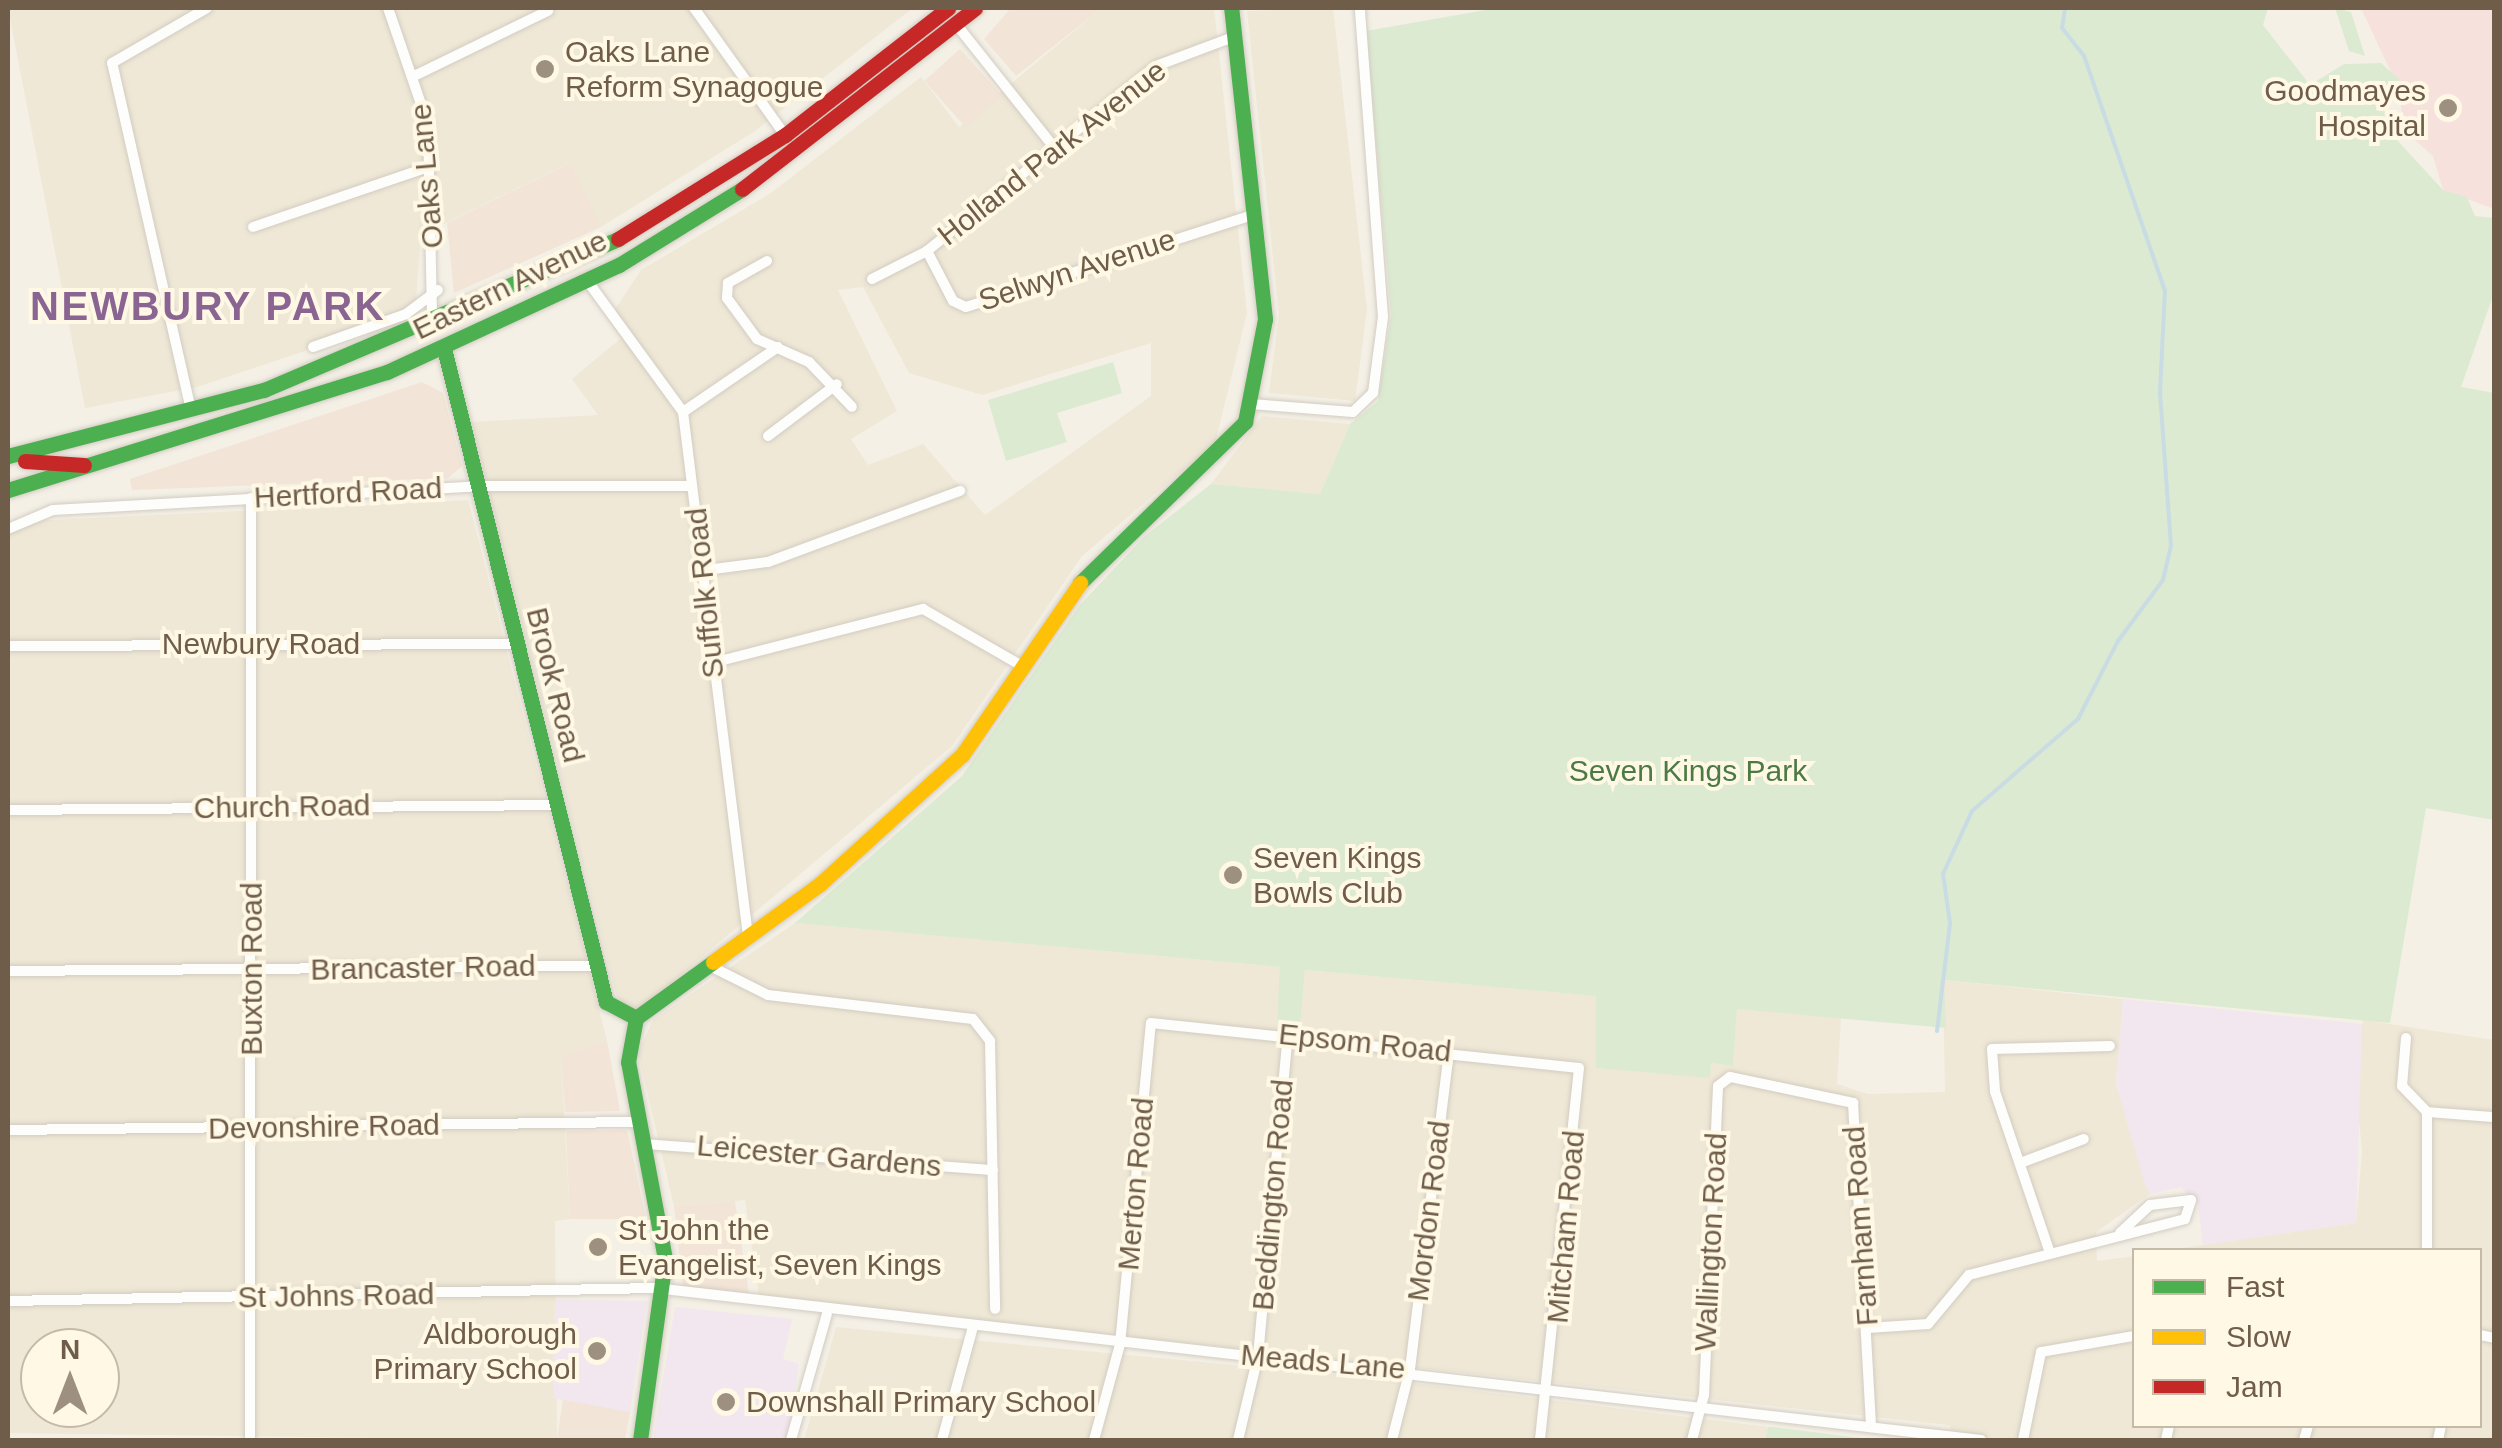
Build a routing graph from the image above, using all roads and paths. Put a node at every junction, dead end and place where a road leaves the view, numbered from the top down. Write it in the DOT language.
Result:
graph roads {
  1 [pos="207,8"];
  2 [pos="388,8"];
  3 [pos="694,8"];
  4 [pos="975,8"];
  5 [pos="1235,8"];
  6 [pos="1360,8"];
  7 [pos="548,11"];
  8 [pos="952,15"];
  9 [pos="1236,36"];
  10 [pos="416,75"];
  11 [pos="785,135"];
  12 [pos="1054,146"];
  13 [pos="428,167"];
  14 [pos="1256,214"];
  15 [pos="252,228"];
  16 [pos="927,251"];
  17 [pos="767,261"];
  18 [pos="586,279"];
  19 [pos="872,279"];
  20 [pos="438,290"];
  21 [pos="466,312"];
  22 [pos="429,326"];
  23 [pos="313,346"];
  24 [pos="778,347"];
  25 [pos="444,348"];
  26 [pos="837,384"];
  27 [pos="1252,404"];
  28 [pos="852,407"];
  29 [pos="191,411"];
  30 [pos="682,412"];
  31 [pos="768,436"];
  32 [pos="19,456"];
  33 [pos="84,465"];
  34 [pos="479,486"];
  35 [pos="692,486"];
  36 [pos="10,489"];
  37 [pos="960,491"];
  38 [pos="251,498"];
  39 [pos="8,529"];
  40 [pos="706,570"];
  41 [pos="253,644"];
  42 [pos="515,644"];
  43 [pos="8,646"];
  44 [pos="712,663"];
  45 [pos="1022,666"];
  46 [pos="556,805"];
  47 [pos="252,808"];
  48 [pos="8,810"];
  49 [pos="748,936"];
  50 [pos="598,966"];
  51 [pos="710,966"];
  52 [pos="251,970"];
  53 [pos="8,971"];
  54 [pos="636,1018"];
  55 [pos="1150,1024"];
  56 [pos="1288,1034"];
  57 [pos="2406,1038"];
  58 [pos="2110,1046"];
  59 [pos="1448,1052"];
  60 [pos="1579,1068"];
  61 [pos="1722,1080"];
  62 [pos="2427,1112"];
  63 [pos="2494,1117"];
  64 [pos="640,1122"];
  65 [pos="251,1128"];
  66 [pos="8,1130"];
  67 [pos="2084,1139"];
  68 [pos="645,1144"];
  69 [pos="2023,1162"];
  70 [pos="993,1170"];
  71 [pos="2120,1233"];
  72 [pos="2427,1248"];
  73 [pos="2050,1253"];
  74 [pos="664,1292"];
  75 [pos="254,1298"];
  76 [pos="8,1301"];
  77 [pos="995,1309"];
  78 [pos="827,1314"];
  79 [pos="973,1326"];
  80 [pos="1868,1328"];
  81 [pos="2132,1336"];
  82 [pos="1120,1344"];
  83 [pos="1258,1356"];
  84 [pos="1410,1369"];
  85 [pos="1553,1386"];
  86 [pos="1701,1405"];
  87 [pos="1871,1426"];
  88 [pos="250,1440"];
  89 [pos="640,1440"];
  90 [pos="792,1440"];
  91 [pos="942,1440"];
  92 [pos="1094,1440"];
  93 [pos="1238,1440"];
  94 [pos="1392,1440"];
  95 [pos="1540,1440"];
  96 [pos="1692,1440"];
  97 [pos="1981,1440"];
  98 [pos="2023,1440"];
  1 -- 29 [label="street"];
  2 -- 10 [label="street, Oaks Lane"];
  3 -- 11 [label="street"];
  4 -- 8 [label="main road, Eastern Avenue"];
  5 -- 9 [label="main road"];
  6 -- 27 [label="street"];
  7 -- 10 [label="street"];
  8 -- 11 [label="main road, Eastern Avenue"];
  8 -- 12 [label="street"];
  8 -- 18 [label="main road, Eastern Avenue"];
  9 -- 12 [label="street, Holland Park Avenue"];
  9 -- 14 [label="main road"];
  10 -- 13 [label="street, Oaks Lane"];
  11 -- 21 [label="main road, Eastern Avenue"];
  12 -- 16 [label="street, Holland Park Avenue"];
  13 -- 15 [label="street"];
  13 -- 20 [label="street, Oaks Lane"];
  14 -- 16 [label="street, Selwyn Avenue"];
  14 -- 27 [label="main road"];
  16 -- 19 [label="street, Holland Park Avenue"];
  17 -- 24 [label="street"];
  18 -- 25 [label="main road, Eastern Avenue"];
  18 -- 30 [label="street, Suffolk Road"];
  20 -- 21 [label="street, Oaks Lane"];
  20 -- 22 [label="street, Oaks Lane"];
  20 -- 23 [label="street"];
  21 -- 22 [label="main road, Eastern Avenue"];
  22 -- 29 [label="main road, Eastern Avenue"];
  24 -- 26 [label="street"];
  24 -- 30 [label="street"];
  25 -- 33 [label="main road, Eastern Avenue"];
  25 -- 34 [label="main road, Brook Road"];
  26 -- 28 [label="street"];
  26 -- 31 [label="street"];
  27 -- 45 [label="main road"];
  29 -- 32 [label="main road, Eastern Avenue"];
  30 -- 35 [label="street, Suffolk Road"];
  32 -- 33 [label="main road"];
  32 -- 36 [label="main road"];
  33 -- 36 [label="main road, Eastern Avenue"];
  34 -- 35 [label="street, Hertford Road"];
  34 -- 38 [label="street, Hertford Road"];
  34 -- 42 [label="main road, Brook Road"];
  35 -- 40 [label="street, Suffolk Road"];
  37 -- 40 [label="street"];
  38 -- 39 [label="street, Hertford Road"];
  38 -- 41 [label="street, Buxton Road"];
  40 -- 44 [label="street, Suffolk Road"];
  41 -- 42 [label="street, Newbury Road"];
  41 -- 43 [label="street, Newbury Road"];
  41 -- 47 [label="street, Buxton Road"];
  42 -- 46 [label="main road, Brook Road"];
  44 -- 45 [label="street"];
  44 -- 49 [label="street, Suffolk Road"];
  45 -- 49 [label="main road"];
  46 -- 47 [label="street, Church Road"];
  46 -- 50 [label="main road, Brook Road"];
  47 -- 48 [label="street, Church Road"];
  47 -- 52 [label="street, Buxton Road"];
  49 -- 51 [label="main road"];
  50 -- 52 [label="street, Brancaster Road"];
  50 -- 54 [label="main road, Brook Road"];
  51 -- 54 [label="main road"];
  51 -- 70 [label="street"];
  52 -- 53 [label="street, Brancaster Road"];
  52 -- 65 [label="street, Buxton Road"];
  54 -- 64 [label="main road"];
  55 -- 56 [label="street, Epsom Road"];
  55 -- 82 [label="street, Merton Road"];
  56 -- 59 [label="street, Epsom Road"];
  56 -- 83 [label="street, Beddington Road"];
  57 -- 62 [label="street"];
  58 -- 69 [label="street"];
  59 -- 60 [label="street, Epsom Road"];
  59 -- 84 [label="street, Mordon Road"];
  60 -- 85 [label="street, Mitcham Road"];
  61 -- 80 [label="street, Farnham Road"];
  61 -- 86 [label="street, Wallington Road"];
  62 -- 63 [label="street"];
  62 -- 72 [label="street"];
  64 -- 65 [label="street, Devonshire Road"];
  64 -- 68 [label="main road"];
  65 -- 66 [label="street, Devonshire Road"];
  65 -- 75 [label="street, Buxton Road"];
  67 -- 69 [label="street"];
  68 -- 70 [label="street, Leicester Gardens"];
  68 -- 74 [label="main road"];
  69 -- 73 [label="street"];
  70 -- 77 [label="street"];
  71 -- 71 [label="street"];
  71 -- 73 [label="street"];
  73 -- 80 [label="street"];
  74 -- 75 [label="street, St Johns Road"];
  74 -- 78 [label="street, Meads Lane"];
  74 -- 89 [label="main road"];
  75 -- 76 [label="street, St Johns Road"];
  75 -- 88 [label="street, Buxton Road"];
  78 -- 79 [label="street, Meads Lane"];
  78 -- 90 [label="street"];
  79 -- 82 [label="street, Meads Lane"];
  79 -- 91 [label="street"];
  80 -- 87 [label="street, Farnham Road"];
  81 -- 98 [label="street"];
  82 -- 83 [label="street, Meads Lane"];
  82 -- 92 [label="street, Merton Road"];
  83 -- 84 [label="street, Meads Lane"];
  83 -- 93 [label="street, Beddington Road"];
  84 -- 85 [label="street, Meads Lane"];
  84 -- 94 [label="street, Mordon Road"];
  85 -- 86 [label="street, Meads Lane"];
  85 -- 95 [label="street, Mitcham Road"];
  86 -- 87 [label="street, Meads Lane"];
  86 -- 96 [label="street, Wallington Road"];
  87 -- 97 [label="street, Meads Lane"];
}
